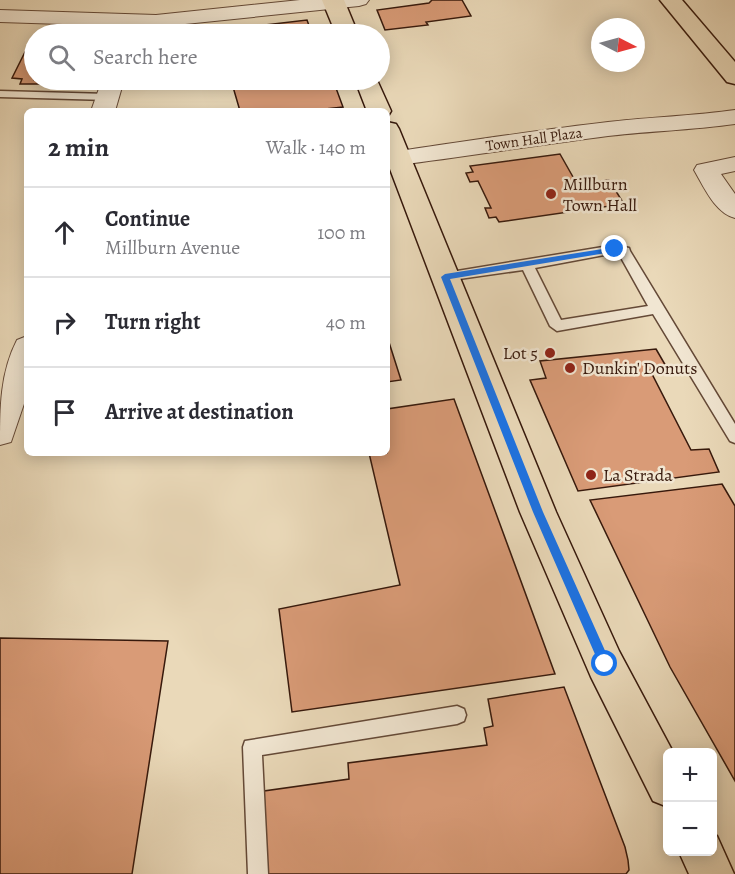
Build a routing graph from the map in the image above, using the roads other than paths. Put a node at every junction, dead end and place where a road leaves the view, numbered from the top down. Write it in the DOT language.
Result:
graph roads {
  1 [pos="359,0"];
  2 [pos="670,0"];
  3 [pos="333,1"];
  4 [pos="0,16"];
  5 [pos="87,24"];
  6 [pos="154,24"];
  7 [pos="343,24"];
  8 [pos="735,77"];
  9 [pos="370,90"];
  10 [pos="0,94"];
  11 [pos="108,96"];
  12 [pos="735,103"];
  13 [pos="378,108"];
  14 [pos="735,117"];
  15 [pos="670,122"];
  16 [pos="393,143"];
  17 [pos="735,164"];
  18 [pos="735,210"];
  19 [pos="527,265"];
  20 [pos="445,277"];
  21 [pos="657,309"];
  22 [pos="24,357"];
  23 [pos="0,433"];
  24 [pos="735,437"];
  25 [pos="457,715"];
  26 [pos="663,776"];
  27 [pos="703,856"];
  28 [pos="258,874"];
  29 [pos="712,874"];
  1 -- 3 [label="street"];
  2 -- 8 [label="main road"];
  3 -- 6 [label="street"];
  3 -- 7 [label="main road"];
  4 -- 5 [label="street"];
  9 -- 13 [label="main road"];
  10 -- 11 [label="lane"];
  12 -- 15 [label="street, Town Hall Plaza"];
  14 -- 15 [label="street, Town Hall Plaza"];
  15 -- 16 [label="street, Town Hall Plaza"];
  16 -- 20 [label="main road"];
  17 -- 18 [label="street"];
  19 -- 20 [label="lane"];
  19 -- 21 [label="lane"];
  19 -- 21 [label="lane"];
  20 -- 26 [label="main road"];
  21 -- 24 [label="lane"];
  22 -- 23 [label="street"];
  25 -- 28 [label="lane"];
  27 -- 29 [label="main road"];
}
